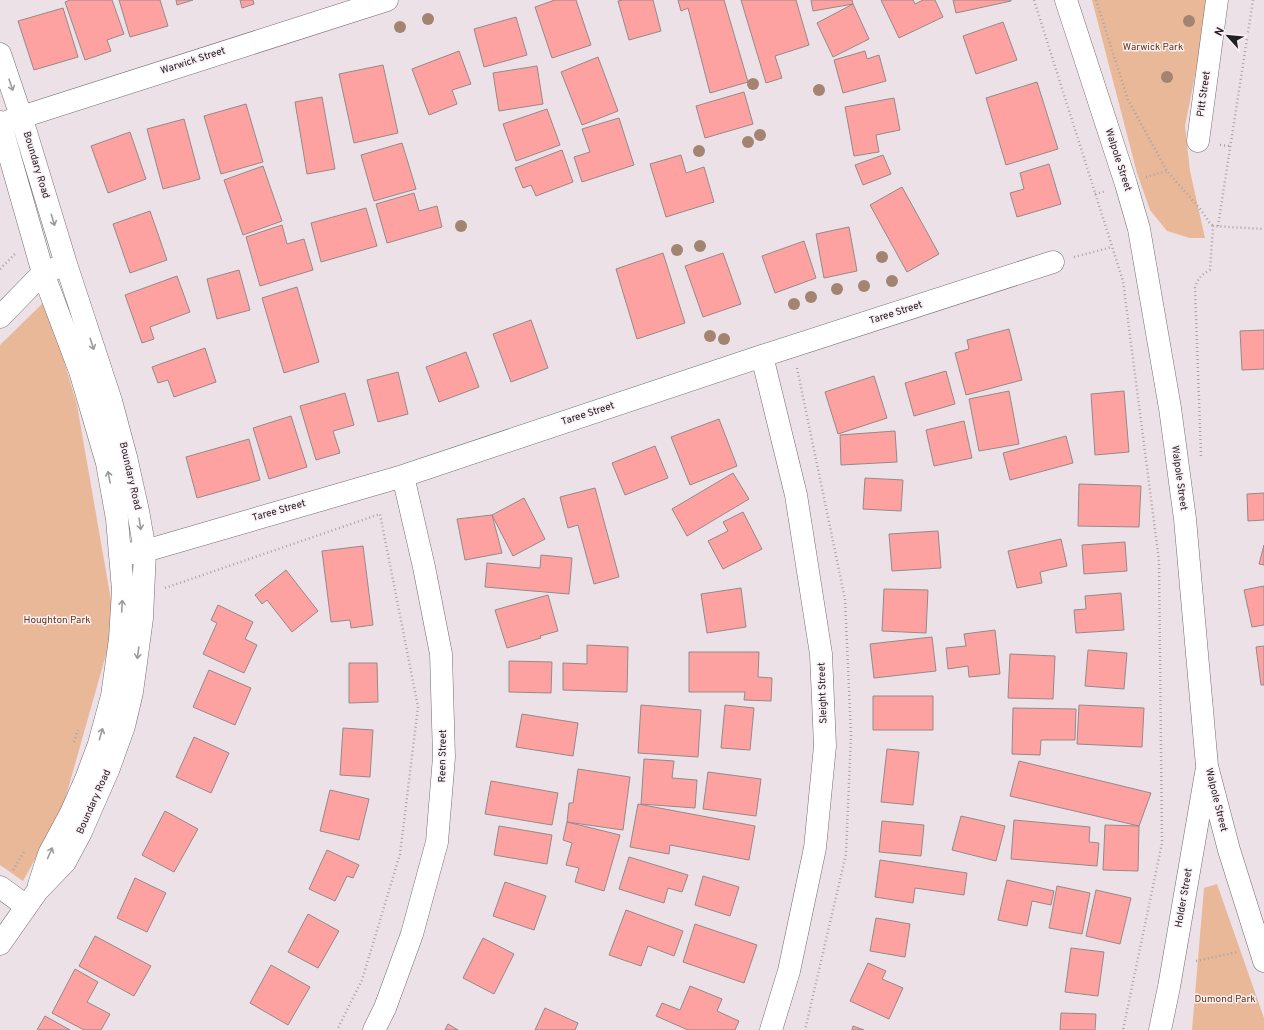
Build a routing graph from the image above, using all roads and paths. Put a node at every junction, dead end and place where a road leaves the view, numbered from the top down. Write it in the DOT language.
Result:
graph roads {
  1 [pos="387,0"];
  2 [pos="1034,0"];
  3 [pos="1066,0"];
  4 [pos="1096,0"];
  5 [pos="1217,0"];
  6 [pos="1253,0"];
  7 [pos="0,54"];
  8 [pos="22,116"];
  9 [pos="0,123"];
  10 [pos="1198,141"];
  11 [pos="1166,170"];
  12 [pos="1141,179"];
  13 [pos="1213,226"];
  14 [pos="1218,226"];
  15 [pos="1264,229"];
  16 [pos="1112,247"];
  17 [pos="1053,262"];
  18 [pos="1211,263"];
  19 [pos="66,264"];
  20 [pos="0,270"];
  21 [pos="43,273"];
  22 [pos="28,288"];
  23 [pos="0,316"];
  24 [pos="762,356"];
  25 [pos="403,476"];
  26 [pos="145,551"];
  27 [pos="121,555"];
  28 [pos="143,595"];
  29 [pos="79,726"];
  30 [pos="72,747"];
  31 [pos="1207,766"];
  32 [pos="28,844"];
  33 [pos="0,888"];
  34 [pos="32,898"];
  35 [pos="0,944"];
  36 [pos="1262,955"];
  37 [pos="1194,963"];
  38 [pos="337,1030"];
  39 [pos="374,1030"];
  40 [pos="771,1030"];
  41 [pos="1124,1030"];
  42 [pos="1160,1030"];
  1 -- 8 [label="street, Warwick Street"];
  2 -- 16 [label="path"];
  3 -- 31 [label="street, Walpole Street"];
  4 -- 11 [label="path"];
  5 -- 10 [label="street, Pitt Street"];
  6 -- 14 [label="path"];
  7 -- 8 [label="street, Boundary Road, one-way"];
  8 -- 9 [label="street, Warwick Street"];
  8 -- 19 [label="street, Boundary Road, one-way"];
  9 -- 21 [label="street, Boundary Road"];
  11 -- 12 [label="path"];
  11 -- 13 [label="path"];
  13 -- 14 [label="path"];
  13 -- 18 [label="path"];
  14 -- 15 [label="path"];
  16 -- 17 [label="path"];
  16 -- 41 [label="path"];
  17 -- 24 [label="street, Taree Street"];
  19 -- 21 [label="street"];
  19 -- 26 [label="street, Boundary Road, one-way"];
  20 -- 22 [label="path"];
  21 -- 22 [label="street"];
  27 -- 21 [label="street, Boundary Road, one-way"];
  22 -- 23 [label="street"];
  24 -- 25 [label="street, Taree Street"];
  24 -- 40 [label="street, Sleight Street"];
  25 -- 26 [label="street, Taree Street"];
  25 -- 39 [label="street, Reen Street"];
  26 -- 27 [label="street, Taree Street"];
  26 -- 28 [label="street, Boundary Road"];
  34 -- 27 [label="street, Boundary Road, one-way"];
  28 -- 34 [label="street, Boundary Road, one-way"];
  28 -- 38 [label="path"];
  29 -- 30 [label="path"];
  31 -- 36 [label="street, Walpole Street"];
  31 -- 42 [label="street, Holder Street"];
  32 -- 33 [label="path"];
  33 -- 34 [label="street"];
  34 -- 35 [label="street, Boundary Road"];
  36 -- 37 [label="path"];
}
